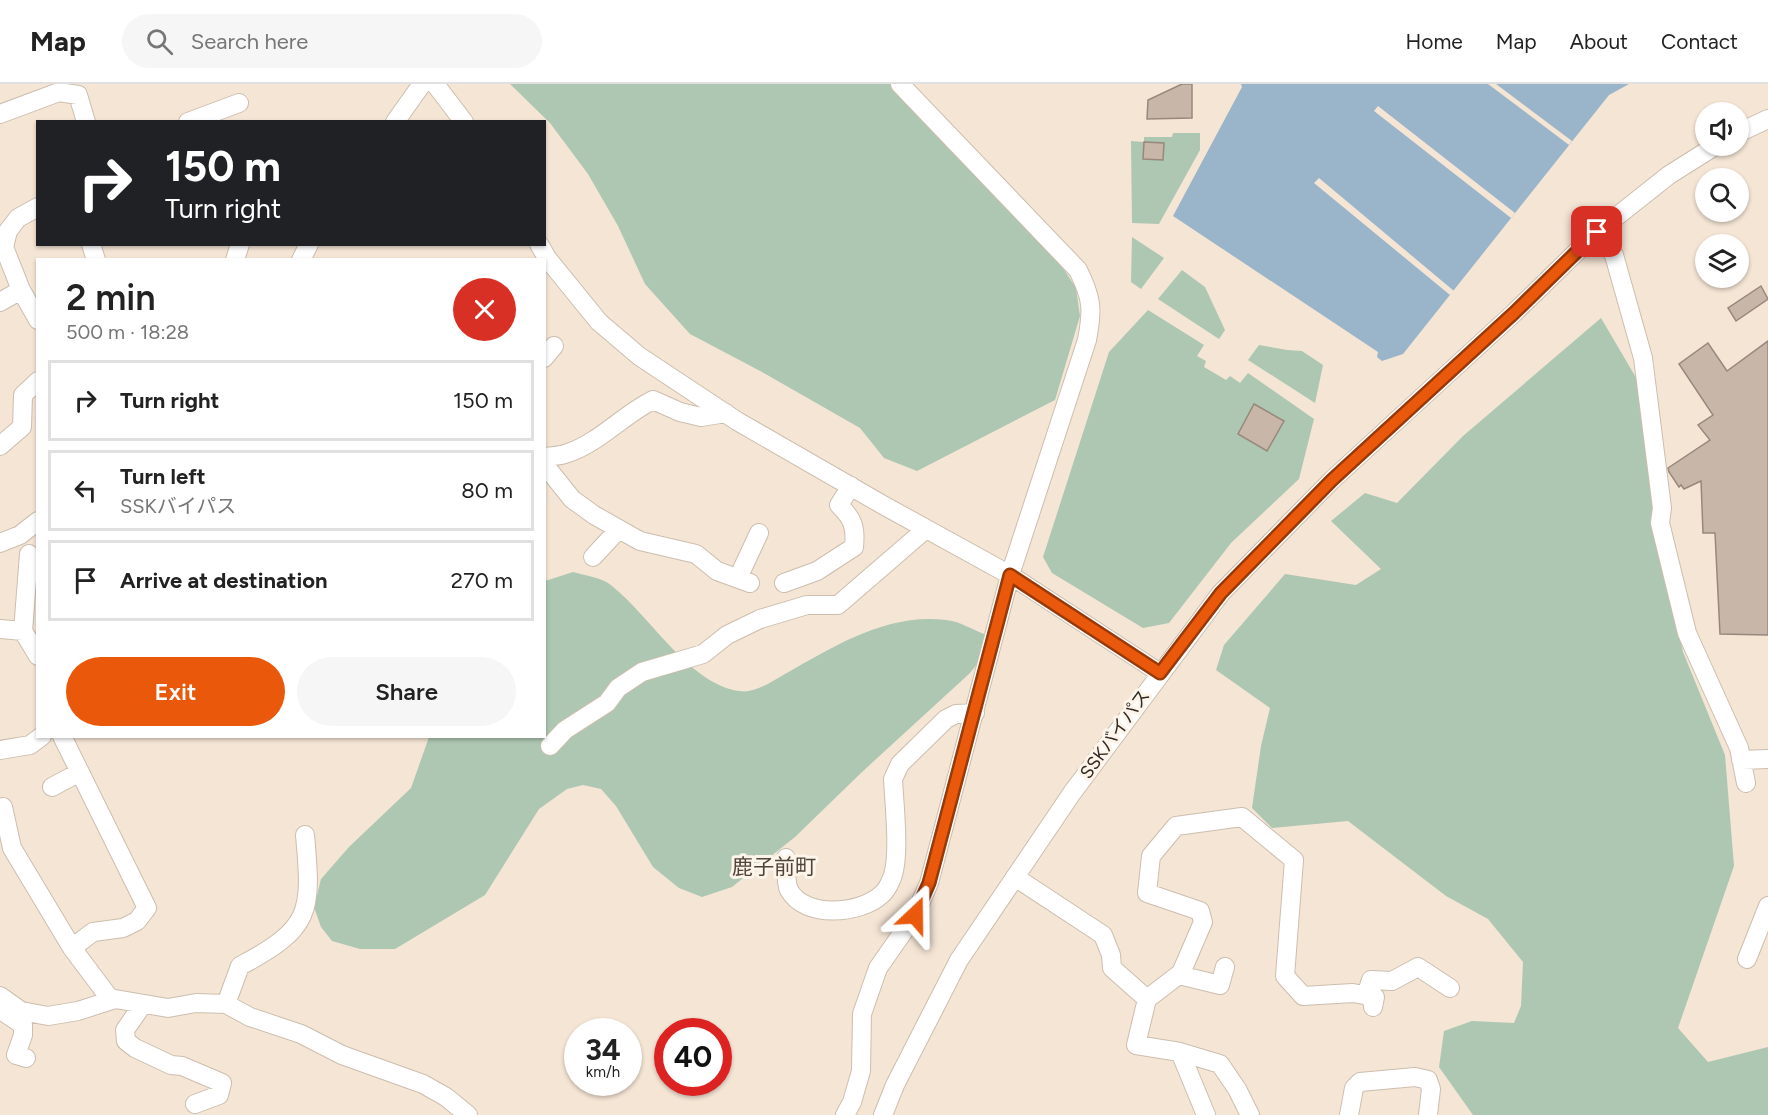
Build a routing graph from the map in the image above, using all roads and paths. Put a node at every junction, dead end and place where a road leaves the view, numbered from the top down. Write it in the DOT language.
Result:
graph roads {
  1 [pos="86,84"];
  2 [pos="422,84"];
  3 [pos="435,84"];
  4 [pos="900,84"];
  5 [pos="66,93"];
  6 [pos="239,103"];
  7 [pos="0,114"];
  8 [pos="1768,119"];
  9 [pos="85,120"];
  10 [pos="193,120"];
  11 [pos="396,120"];
  12 [pos="462,120"];
  13 [pos="1749,128"];
  14 [pos="1699,156"];
  15 [pos="36,208"];
  16 [pos="1597,232"];
  17 [pos="540,246"];
  18 [pos="21,291"];
  19 [pos="0,302"];
  20 [pos="36,317"];
  21 [pos="36,383"];
  22 [pos="726,413"];
  23 [pos="0,446"];
  24 [pos="546,458"];
  25 [pos="546,466"];
  26 [pos="850,486"];
  27 [pos="36,523"];
  28 [pos="618,529"];
  29 [pos="926,529"];
  30 [pos="759,533"];
  31 [pos="0,543"];
  32 [pos="29,554"];
  33 [pos="593,556"];
  34 [pos="1010,575"];
  35 [pos="784,584"];
  36 [pos="0,629"];
  37 [pos="23,631"];
  38 [pos="36,654"];
  39 [pos="1160,673"];
  40 [pos="975,713"];
  41 [pos="39,738"];
  42 [pos="63,738"];
  43 [pos="550,746"];
  44 [pos="0,750"];
  45 [pos="1768,759"];
  46 [pos="1741,760"];
  47 [pos="80,772"];
  48 [pos="1746,783"];
  49 [pos="52,787"];
  50 [pos="3,807"];
  51 [pos="305,835"];
  52 [pos="786,858"];
  53 [pos="1014,878"];
  54 [pos="1768,906"];
  55 [pos="72,948"];
  56 [pos="1747,958"];
  57 [pos="1225,967"];
  58 [pos="1179,975"];
  59 [pos="1450,988"];
  60 [pos="0,996"];
  61 [pos="1147,999"];
  62 [pos="111,1000"];
  63 [pos="143,1004"];
  64 [pos="226,1004"];
  65 [pos="0,1010"];
  66 [pos="1180,1052"];
  67 [pos="26,1058"];
  68 [pos="195,1104"];
  69 [pos="468,1115"];
  70 [pos="845,1115"];
  71 [pos="883,1115"];
  72 [pos="1206,1115"];
  73 [pos="1250,1115"];
  74 [pos="1348,1115"];
  75 [pos="1428,1115"];
  1 -- 5 [label="street"];
  2 -- 11 [label="street"];
  3 -- 12 [label="street"];
  4 -- 34 [label="street"];
  5 -- 7 [label="street"];
  5 -- 9 [label="street"];
  6 -- 10 [label="street"];
  8 -- 13 [label="street"];
  14 -- 16 [label="street, SSKバイパス"];
  15 -- 18 [label="street"];
  16 -- 39 [label="street, SSKバイパス"];
  16 -- 46 [label="street"];
  17 -- 22 [label="street"];
  18 -- 19 [label="street"];
  18 -- 20 [label="street"];
  21 -- 23 [label="street"];
  22 -- 24 [label="street"];
  22 -- 26 [label="street"];
  25 -- 28 [label="street"];
  26 -- 29 [label="street"];
  26 -- 35 [label="street"];
  27 -- 31 [label="street"];
  28 -- 30 [label="street"];
  28 -- 33 [label="street"];
  29 -- 34 [label="street"];
  29 -- 43 [label="street"];
  32 -- 37 [label="street"];
  34 -- 39 [label="street"];
  34 -- 40 [label="street"];
  36 -- 37 [label="street"];
  37 -- 38 [label="street"];
  39 -- 53 [label="street, SSKバイパス"];
  40 -- 52 [label="street"];
  40 -- 70 [label="street"];
  41 -- 44 [label="street"];
  42 -- 47 [label="street"];
  45 -- 46 [label="street"];
  46 -- 48 [label="street"];
  47 -- 49 [label="street"];
  47 -- 55 [label="street"];
  50 -- 55 [label="street"];
  51 -- 64 [label="street"];
  53 -- 61 [label="street"];
  53 -- 71 [label="street, SSKバイパス"];
  54 -- 56 [label="street"];
  55 -- 62 [label="street"];
  57 -- 58 [label="street"];
  58 -- 59 [label="street"];
  58 -- 61 [label="street"];
  60 -- 62 [label="street"];
  61 -- 66 [label="street"];
  62 -- 63 [label="street"];
  63 -- 64 [label="street"];
  63 -- 68 [label="street"];
  64 -- 69 [label="street"];
  65 -- 67 [label="street"];
  66 -- 72 [label="street"];
  66 -- 73 [label="street"];
  74 -- 75 [label="street"];
}
